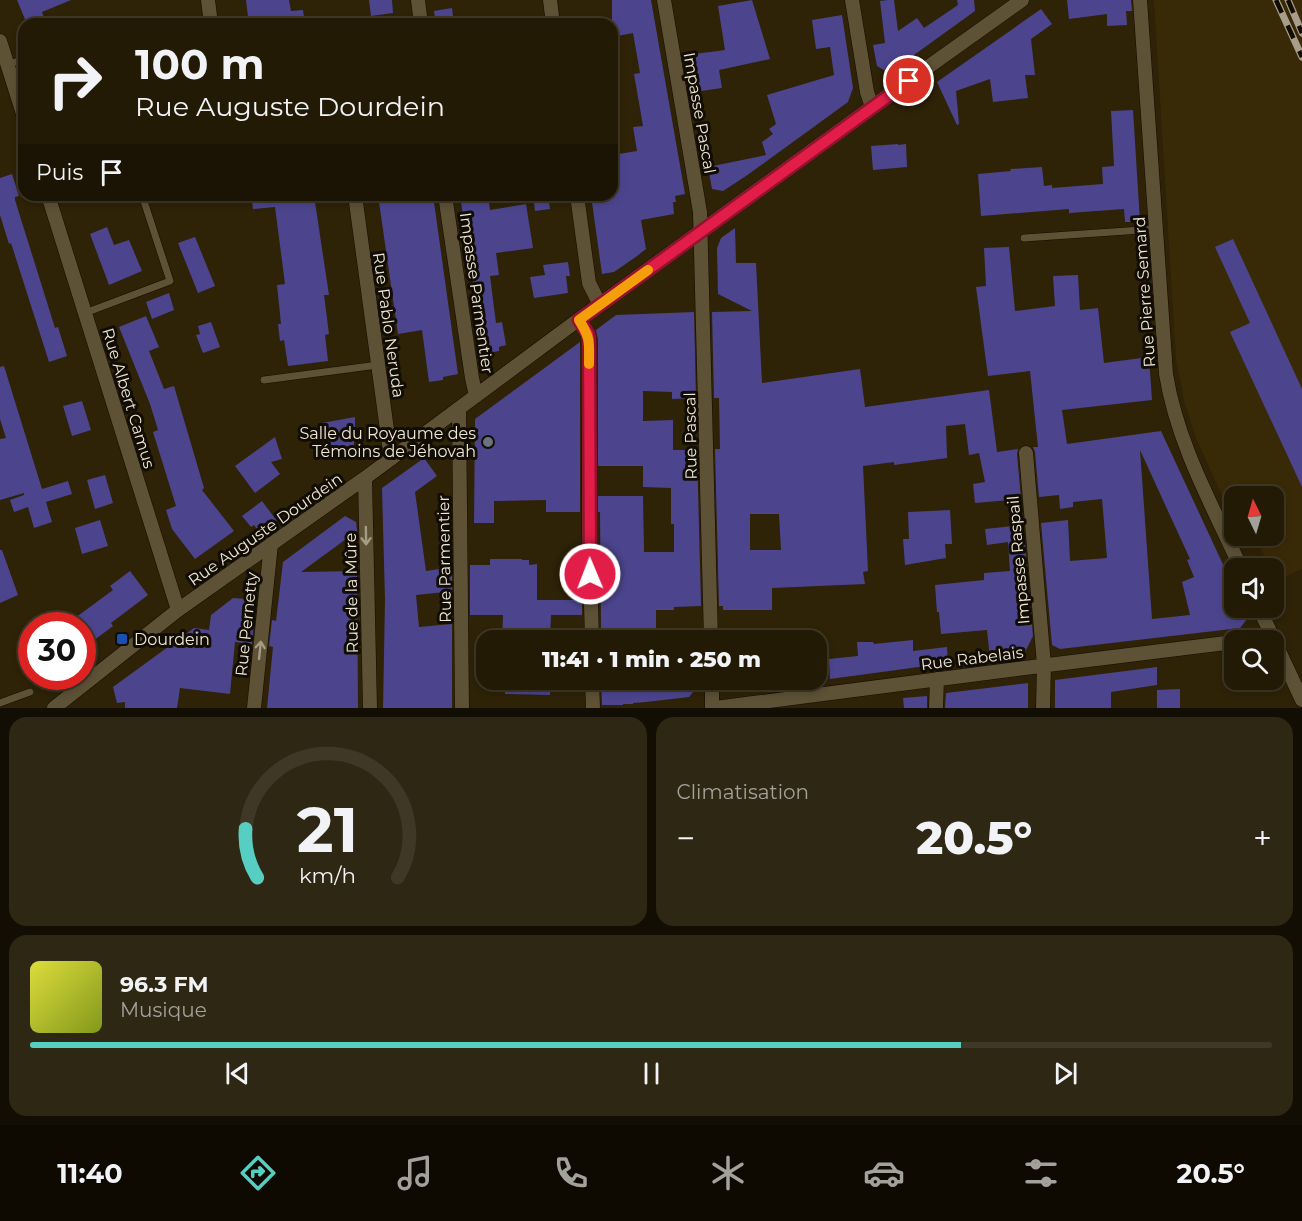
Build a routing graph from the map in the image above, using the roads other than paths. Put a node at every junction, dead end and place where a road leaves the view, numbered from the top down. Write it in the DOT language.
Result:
graph roads {
  1 [pos="208,0"];
  2 [pos="417,0"];
  3 [pos="550,0"];
  4 [pos="664,0"];
  5 [pos="852,0"];
  6 [pos="1022,0"];
  7 [pos="1140,0"];
  8 [pos="210,18"];
  9 [pos="420,18"];
  10 [pos="552,18"];
  11 [pos="0,41"];
  12 [pos="18,61"];
  13 [pos="8,65"];
  14 [pos="18,98"];
  15 [pos="872,106"];
  16 [pos="50,201"];
  17 [pos="144,201"];
  18 [pos="356,201"];
  19 [pos="446,201"];
  20 [pos="578,201"];
  21 [pos="1156,229"];
  22 [pos="701,232"];
  23 [pos="1024,238"];
  24 [pos="600,305"];
  25 [pos="85,313"];
  26 [pos="579,320"];
  27 [pos="378,365"];
  28 [pos="264,380"];
  29 [pos="476,396"];
  30 [pos="459,409"];
  31 [pos="1026,453"];
  32 [pos="391,459"];
  33 [pos="365,478"];
  34 [pos="271,544"];
  35 [pos="1236,558"];
  36 [pos="178,610"];
  37 [pos="592,630"];
  38 [pos="711,630"];
  39 [pos="1224,643"];
  40 [pos="1284,662"];
  41 [pos="1044,665"];
  42 [pos="937,679"];
  43 [pos="592,690"];
  44 [pos="713,690"];
  45 [pos="30,692"];
  46 [pos="1302,700"];
  47 [pos="821,701"];
  48 [pos="0,703"];
  49 [pos="54,708"];
  50 [pos="254,708"];
  51 [pos="370,708"];
  52 [pos="462,708"];
  53 [pos="593,708"];
  54 [pos="714,708"];
  55 [pos="936,708"];
  56 [pos="1043,708"];
  1 -- 8 [label="street"];
  2 -- 9 [label="street"];
  3 -- 10 [label="street"];
  4 -- 22 [label="street, Impasse Pascal"];
  5 -- 15 [label="street"];
  6 -- 15 [label="street, Rue Auguste Dourdein"];
  7 -- 21 [label="street, Rue Pierre Semard"];
  11 -- 13 [label="street"];
  12 -- 13 [label="lane"];
  13 -- 14 [label="street"];
  15 -- 22 [label="street, Rue Auguste Dourdein"];
  16 -- 25 [label="street, Rue Albert Camus"];
  17 -- 25 [label="lane"];
  18 -- 27 [label="street, Rue Pablo Neruda"];
  19 -- 29 [label="street, Impasse Parmentier"];
  20 -- 24 [label="street"];
  21 -- 23 [label="lane"];
  21 -- 35 [label="street, Rue Pierre Semard"];
  22 -- 24 [label="street, Rue Auguste Dourdein"];
  22 -- 38 [label="street, Rue Pascal"];
  24 -- 26 [label="street, Rue Auguste Dourdein"];
  25 -- 36 [label="street, Rue Albert Camus"];
  26 -- 29 [label="street, Rue Auguste Dourdein"];
  26 -- 37 [label="street"];
  27 -- 28 [label="lane"];
  27 -- 32 [label="street, Rue Pablo Neruda"];
  29 -- 30 [label="street, Rue Auguste Dourdein"];
  30 -- 32 [label="street, Rue Auguste Dourdein"];
  30 -- 52 [label="street, Rue Parmentier"];
  31 -- 41 [label="street, Impasse Raspail"];
  32 -- 33 [label="street, Rue Auguste Dourdein"];
  33 -- 34 [label="street, Rue Auguste Dourdein"];
  33 -- 51 [label="street, Rue de la Mûre, one-way"];
  34 -- 36 [label="street, Rue Auguste Dourdein"];
  50 -- 34 [label="street, Rue Pernetty, one-way"];
  36 -- 49 [label="street, Rue Auguste Dourdein"];
  39 -- 41 [label="street, Rue Rabelais"];
  40 -- 46 [label="street"];
  41 -- 42 [label="street, Rue Rabelais"];
  41 -- 56 [label="street, Impasse Raspail"];
  42 -- 47 [label="street, Rue Rabelais"];
  42 -- 55 [label="street"];
  43 -- 53 [label="street"];
  44 -- 54 [label="street"];
  45 -- 48 [label="lane"];
  47 -- 54 [label="street, Rue Rabelais"];
}
